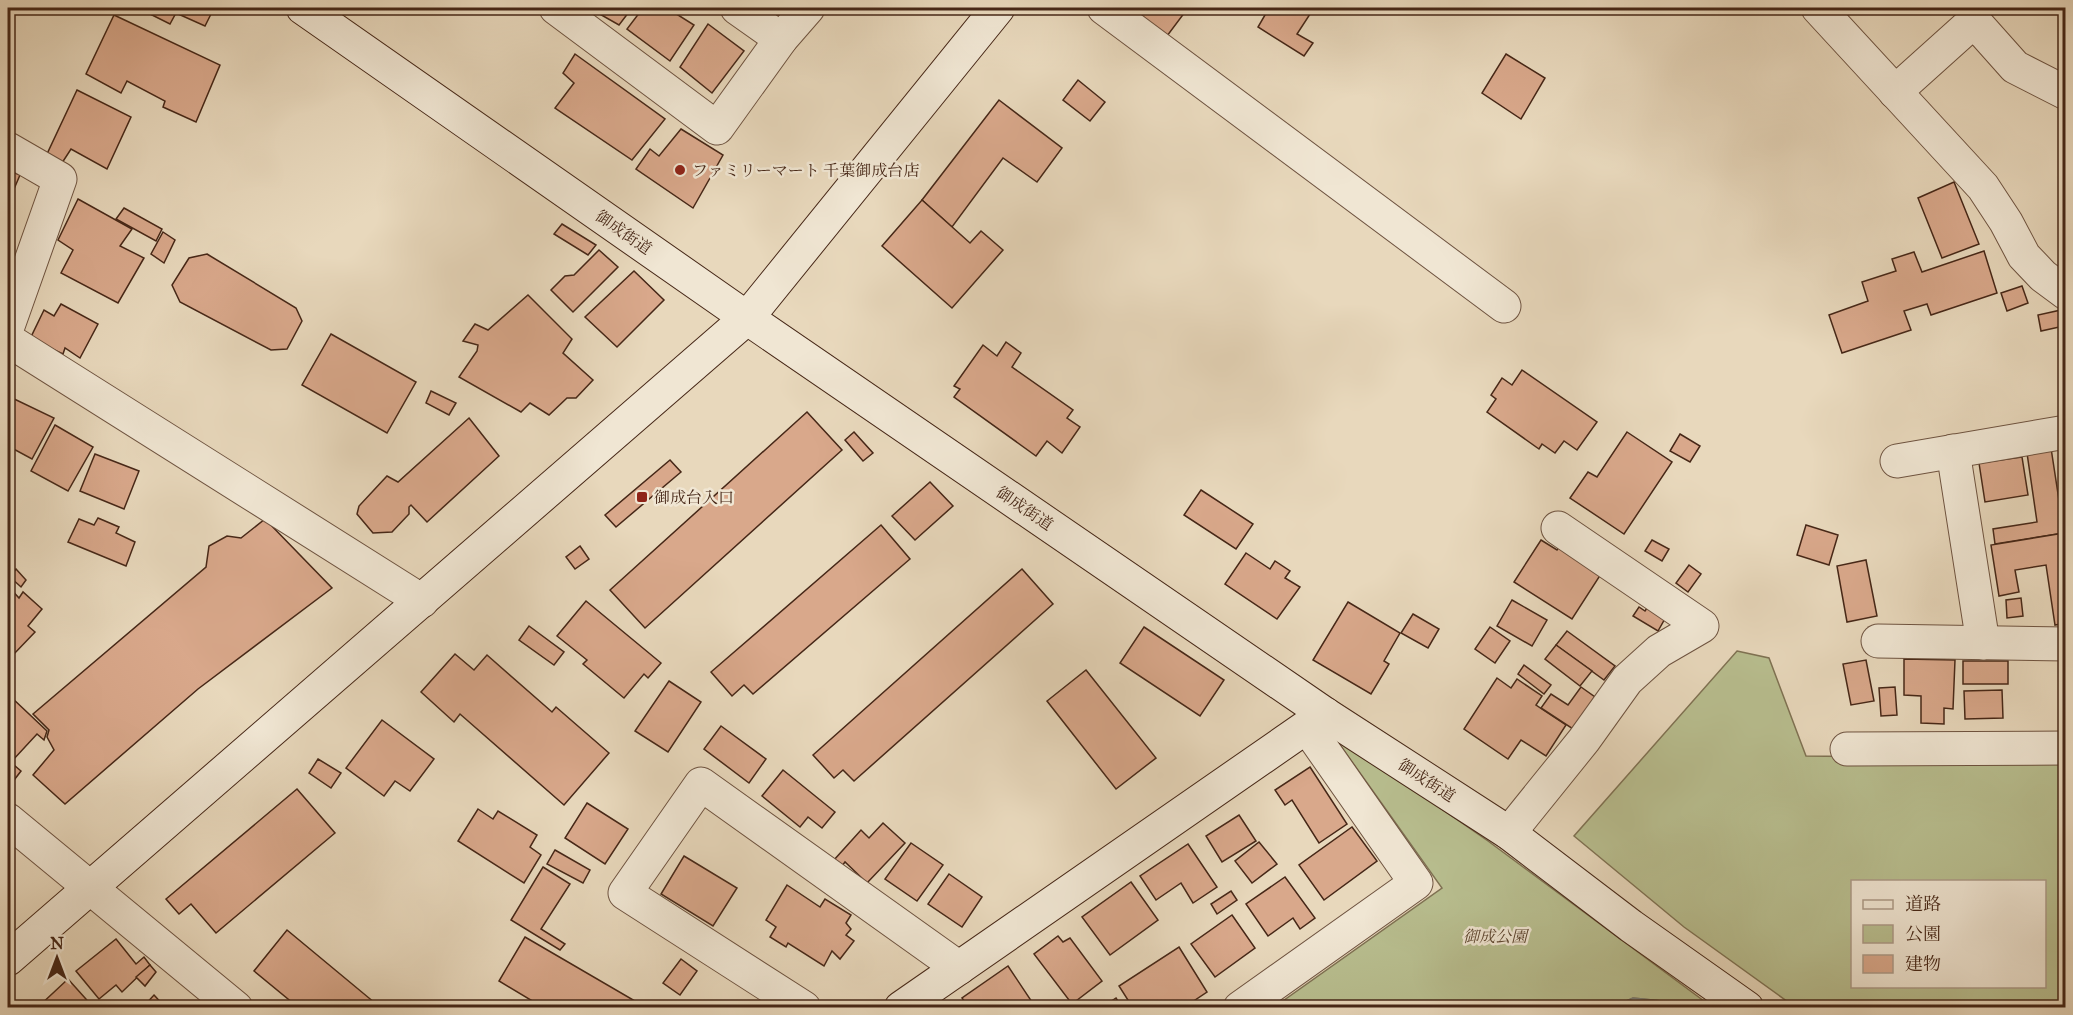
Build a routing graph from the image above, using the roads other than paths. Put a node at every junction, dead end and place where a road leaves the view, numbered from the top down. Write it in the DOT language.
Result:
graph roads {
  1 [pos="303,8"];
  2 [pos="556,8"];
  3 [pos="737,8"];
  4 [pos="808,8"];
  5 [pos="999,8"];
  6 [pos="1104,8"];
  7 [pos="1818,8"];
  8 [pos="1967,14"];
  9 [pos="781,39"];
  10 [pos="1896,92"];
  11 [pos="2066,93"];
  12 [pos="8,149"];
  13 [pos="2066,293"];
  14 [pos="1504,306"];
  15 [pos="747,318"];
  16 [pos="8,326"];
  17 [pos="8,340"];
  18 [pos="2066,432"];
  19 [pos="1953,451"];
  20 [pos="1897,461"];
  21 [pos="1558,528"];
  22 [pos="422,601"];
  23 [pos="1878,641"];
  24 [pos="1983,643"];
  25 [pos="2066,644"];
  26 [pos="1316,721"];
  27 [pos="2066,748"];
  28 [pos="1847,749"];
  29 [pos="8,820"];
  30 [pos="1509,833"];
  31 [pos="90,889"];
  32 [pos="8,959"];
  33 [pos="959,968"];
  34 [pos="914,1004"];
  35 [pos="236,1008"];
  36 [pos="804,1008"];
  37 [pos="1240,1008"];
  38 [pos="1746,1008"];
  1 -- 15 [label="street, 御成街道"];
  2 -- 9 [label="street"];
  3 -- 9 [label="street"];
  4 -- 9 [label="street"];
  5 -- 15 [label="street"];
  6 -- 14 [label="street"];
  7 -- 10 [label="street"];
  8 -- 10 [label="street"];
  8 -- 11 [label="street"];
  10 -- 13 [label="street"];
  12 -- 16 [label="street"];
  15 -- 22 [label="street"];
  15 -- 26 [label="street, 御成街道"];
  17 -- 22 [label="street"];
  18 -- 19 [label="street"];
  19 -- 20 [label="street"];
  19 -- 24 [label="street"];
  21 -- 30 [label="street"];
  22 -- 31 [label="street"];
  23 -- 24 [label="street"];
  24 -- 25 [label="street"];
  26 -- 30 [label="street, 御成街道"];
  26 -- 33 [label="street"];
  26 -- 37 [label="street"];
  27 -- 28 [label="street"];
  29 -- 31 [label="street"];
  30 -- 38 [label="street, 御成街道"];
  31 -- 32 [label="street"];
  31 -- 35 [label="street"];
  33 -- 34 [label="street"];
  33 -- 36 [label="street"];
}
